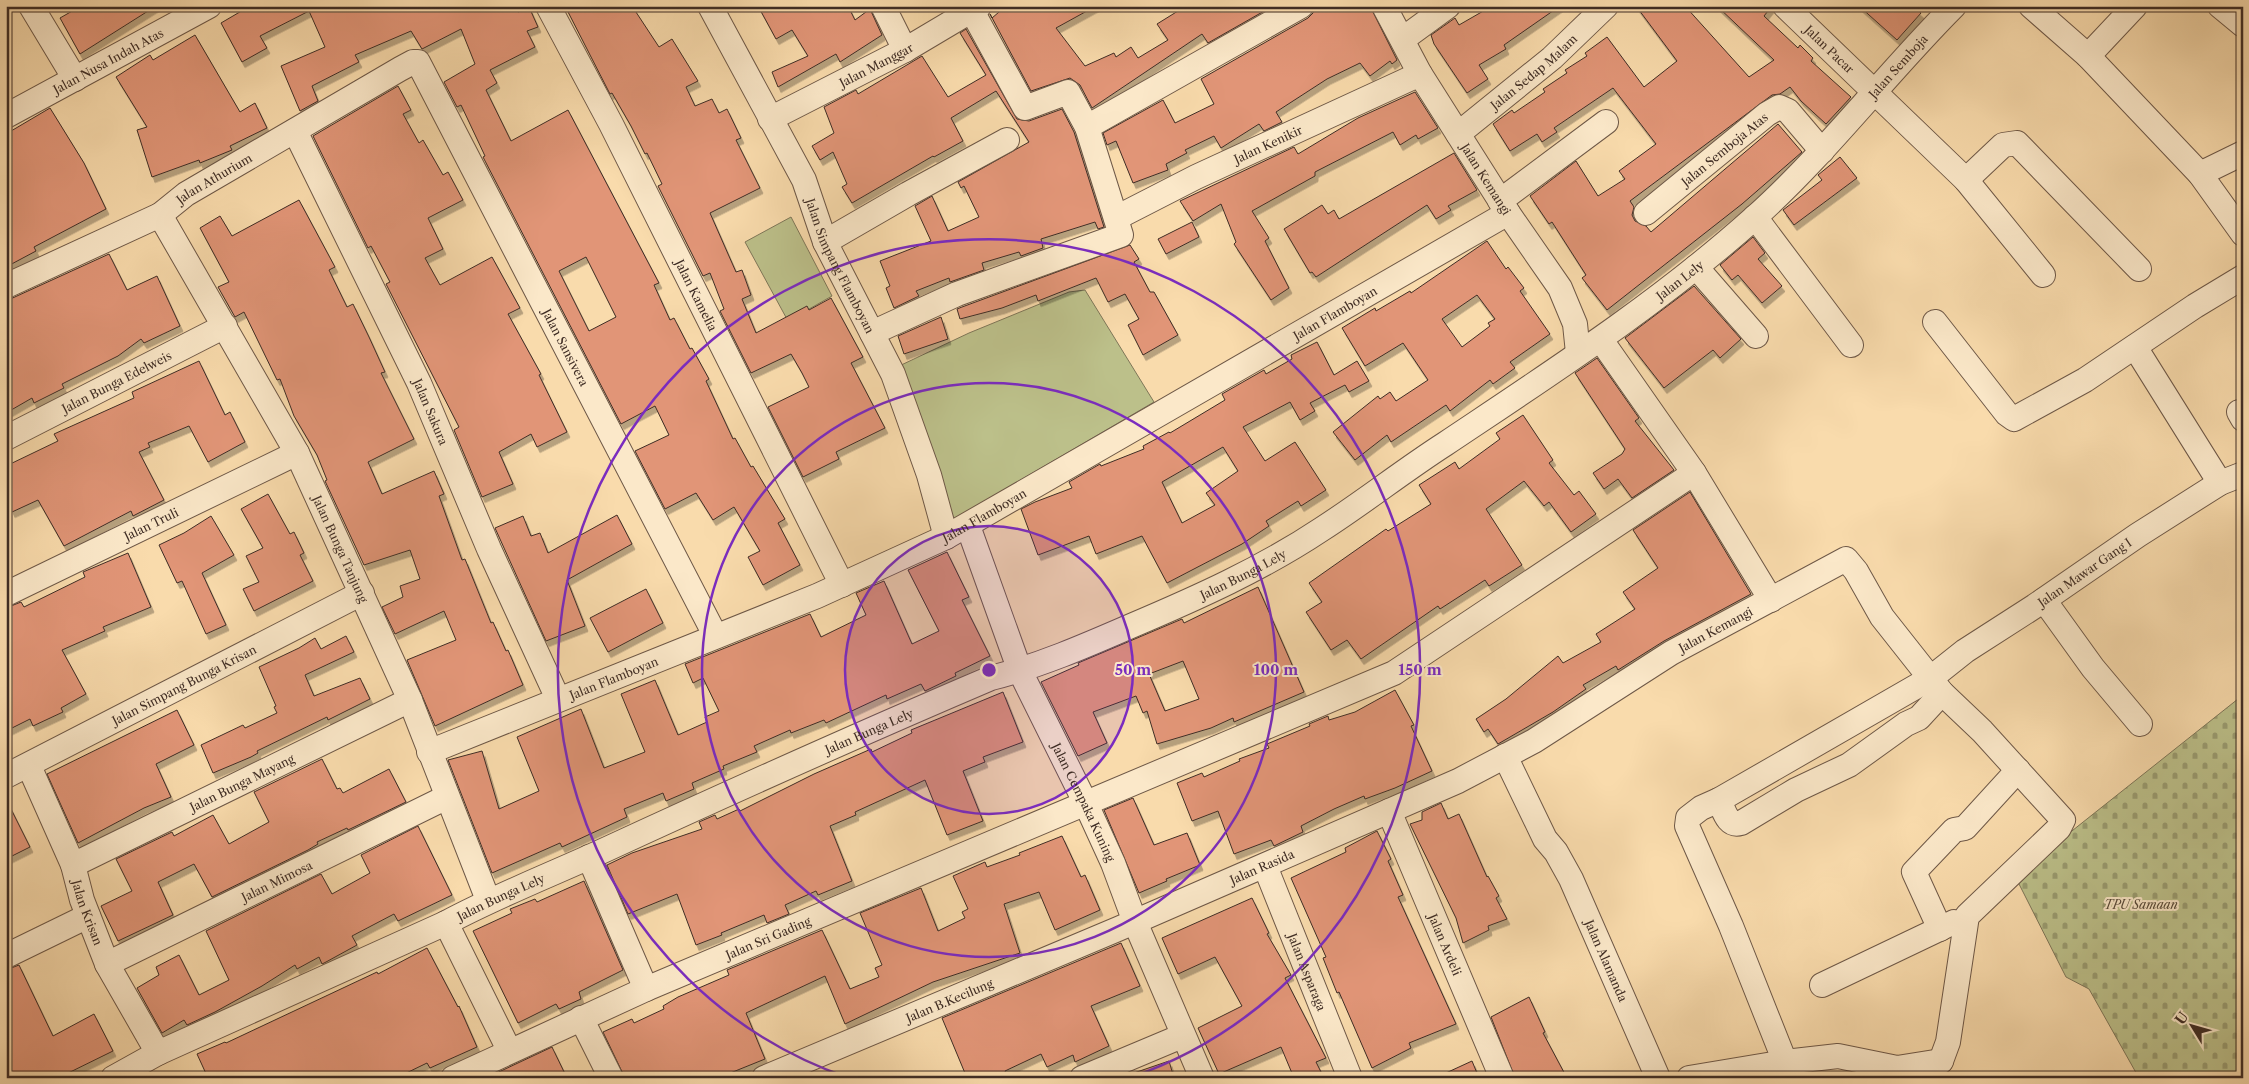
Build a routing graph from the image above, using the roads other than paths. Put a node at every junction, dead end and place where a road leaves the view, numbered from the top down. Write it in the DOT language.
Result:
graph roads {
  1 [pos="31,6"];
  2 [pos="209,6"];
  3 [pos="548,6"];
  4 [pos="710,6"];
  5 [pos="883,6"];
  6 [pos="1301,6"];
  7 [pos="1384,6"];
  8 [pos="1448,6"];
  9 [pos="1606,6"];
  10 [pos="1785,6"];
  11 [pos="1954,6"];
  12 [pos="2031,6"];
  13 [pos="2135,6"];
  14 [pos="2220,6"];
  15 [pos="976,8"];
  16 [pos="2243,24"];
  17 [pos="1403,39"];
  18 [pos="905,50"];
  19 [pos="2088,56"];
  20 [pos="417,62"];
  21 [pos="1420,74"];
  22 [pos="75,79"];
  23 [pos="1876,91"];
  24 [pos="6,116"];
  25 [pos="770,119"];
  26 [pos="1606,122"];
  27 [pos="1087,127"];
  28 [pos="295,131"];
  29 [pos="1458,134"];
  30 [pos="1007,140"];
  31 [pos="1822,151"];
  32 [pos="2243,153"];
  33 [pos="2200,174"];
  34 [pos="1966,180"];
  35 [pos="1504,207"];
  36 [pos="1646,213"];
  37 [pos="160,215"];
  38 [pos="1755,217"];
  39 [pos="1116,218"];
  40 [pos="2243,234"];
  41 [pos="825,242"];
  42 [pos="1696,267"];
  43 [pos="2139,269"];
  44 [pos="2043,275"];
  45 [pos="2243,276"];
  46 [pos="6,286"];
  47 [pos="1935,322"];
  48 [pos="225,326"];
  49 [pos="872,333"];
  50 [pos="1756,336"];
  51 [pos="1601,340"];
  52 [pos="1851,345"];
  53 [pos="2135,347"];
  54 [pos="1578,354"];
  55 [pos="6,438"];
  56 [pos="296,453"];
  57 [pos="1694,473"];
  58 [pos="2243,474"];
  59 [pos="2220,484"];
  60 [pos="968,526"];
  61 [pos="946,537"];
  62 [pos="842,585"];
  63 [pos="362,593"];
  64 [pos="6,594"];
  65 [pos="1770,600"];
  66 [pos="2044,600"];
  67 [pos="716,635"];
  68 [pos="1020,671"];
  69 [pos="1936,686"];
  70 [pos="558,699"];
  71 [pos="410,700"];
  72 [pos="2140,724"];
  73 [pos="429,752"];
  74 [pos="1505,756"];
  75 [pos="15,766"];
  76 [pos="2018,770"];
  77 [pos="447,797"];
  78 [pos="1719,800"];
  79 [pos="1086,804"];
  80 [pos="1389,811"];
  81 [pos="589,857"];
  82 [pos="73,865"];
  83 [pos="1265,866"];
  84 [pos="488,900"];
  85 [pos="88,916"];
  86 [pos="1967,916"];
  87 [pos="1135,922"];
  88 [pos="446,923"];
  89 [pos="1940,929"];
  90 [pos="6,956"];
  91 [pos="107,964"];
  92 [pos="1822,985"];
  93 [pos="646,989"];
  94 [pos="582,1018"];
  95 [pos="1182,1036"];
  96 [pos="509,1050"];
  97 [pos="158,1053"];
  98 [pos="1785,1062"];
  99 [pos="1945,1069"];
  100 [pos="113,1078"];
  101 [pos="453,1078"];
  102 [pos="611,1078"];
  103 [pos="764,1078"];
  104 [pos="1082,1078"];
  105 [pos="1202,1078"];
  106 [pos="1350,1078"];
  107 [pos="1502,1078"];
  108 [pos="1658,1078"];
  109 [pos="1689,1078"];
  1 -- 22 [label="street"];
  2 -- 22 [label="street, Jalan Nusa Indah Atas"];
  3 -- 62 [label="street, Jalan Kamelia"];
  4 -- 25 [label="street, Jalan Simpang Flamboyan"];
  5 -- 18 [label="street"];
  6 -- 27 [label="street"];
  7 -- 17 [label="street, Jalan Kemangi"];
  8 -- 17 [label="street"];
  9 -- 29 [label="street, Jalan Sedap Malam"];
  10 -- 23 [label="street, Jalan Pacar"];
  11 -- 23 [label="street, Jalan Semboja"];
  12 -- 19 [label="street"];
  13 -- 19 [label="street"];
  14 -- 16 [label="street"];
  15 -- 18 [label="street, Jalan Manggar"];
  15 -- 27 [label="street"];
  17 -- 21 [label="street, Jalan Kemangi"];
  18 -- 25 [label="street, Jalan Manggar"];
  19 -- 33 [label="street"];
  20 -- 28 [label="street, Jalan Athurium"];
  20 -- 67 [label="street, Jalan Sansivera"];
  21 -- 29 [label="street, Jalan Kemangi"];
  21 -- 39 [label="street, Jalan Kenikir"];
  22 -- 24 [label="street, Jalan Nusa Indah Atas"];
  23 -- 31 [label="street, Jalan Semboja"];
  23 -- 34 [label="street, Jalan Pacar"];
  25 -- 41 [label="street, Jalan Simpang Flamboyan"];
  26 -- 35 [label="street, Jalan Flamboyan"];
  27 -- 39 [label="street"];
  28 -- 37 [label="street, Jalan Athurium"];
  28 -- 70 [label="street, Jalan Sakura"];
  29 -- 35 [label="street, Jalan Kemangi"];
  30 -- 41 [label="street"];
  31 -- 36 [label="street, Jalan Semboja Atas"];
  31 -- 38 [label="street"];
  32 -- 33 [label="street"];
  33 -- 40 [label="street"];
  34 -- 43 [label="street"];
  34 -- 44 [label="street, Jalan Pacar"];
  35 -- 54 [label="street, Jalan Kemangi"];
  35 -- 60 [label="street, Jalan Flamboyan"];
  37 -- 46 [label="street, Jalan Athurium"];
  37 -- 48 [label="street, Jalan Bunga Tanjung"];
  38 -- 42 [label="street, Jalan Lely"];
  38 -- 52 [label="street"];
  39 -- 49 [label="street"];
  41 -- 49 [label="street, Jalan Simpang Flamboyan"];
  42 -- 50 [label="street"];
  42 -- 51 [label="street, Jalan Lely"];
  45 -- 53 [label="street"];
  47 -- 53 [label="street"];
  48 -- 55 [label="street, Jalan Bunga Edelweis"];
  48 -- 56 [label="street, Jalan Bunga Tanjung"];
  49 -- 61 [label="street, Jalan Simpang Flamboyan"];
  51 -- 54 [label="street, Jalan Bunga Lely"];
  51 -- 57 [label="street"];
  53 -- 59 [label="street"];
  54 -- 68 [label="street, Jalan Bunga Lely"];
  56 -- 63 [label="street, Jalan Bunga Tanjung"];
  56 -- 64 [label="street, Jalan Truli"];
  57 -- 65 [label="street"];
  57 -- 79 [label="street, Jalan Sri Gading"];
  58 -- 59 [label="street, Jalan Mawar Gang I"];
  59 -- 66 [label="street, Jalan Mawar Gang I"];
  60 -- 61 [label="street, Jalan Flamboyan"];
  60 -- 68 [label="street, Jalan Cempaka Kuning"];
  61 -- 62 [label="street, Jalan Flamboyan"];
  62 -- 67 [label="street, Jalan Flamboyan"];
  63 -- 71 [label="street, Jalan Bunga Tanjung"];
  63 -- 75 [label="street, Jalan Simpang Bunga Krisan"];
  65 -- 69 [label="street, Jalan Kemangi"];
  65 -- 74 [label="street, Jalan Kemangi"];
  66 -- 69 [label="street, Jalan Mawar Gang I"];
  66 -- 72 [label="street"];
  67 -- 70 [label="street, Jalan Flamboyan"];
  68 -- 79 [label="street, Jalan Cempaka Kuning"];
  68 -- 81 [label="street, Jalan Bunga Lely"];
  69 -- 76 [label="street"];
  69 -- 78 [label="street"];
  69 -- 78 [label="street"];
  70 -- 73 [label="street, Jalan Flamboyan"];
  71 -- 73 [label="street, Jalan Bunga Tanjung"];
  71 -- 82 [label="street, Jalan Bunga Mayang"];
  73 -- 77 [label="street, Jalan Bunga Tanjung"];
  74 -- 80 [label="street, Jalan Kemangi"];
  74 -- 108 [label="street, Jalan Alamanda"];
  75 -- 82 [label="street, Jalan Krisan"];
  76 -- 86 [label="street"];
  76 -- 89 [label="street"];
  77 -- 84 [label="street, Jalan Bunga Tanjung"];
  77 -- 91 [label="street, Jalan Mimosa"];
  78 -- 98 [label="street"];
  79 -- 87 [label="street, Jalan Cempaka Kuning"];
  79 -- 93 [label="street, Jalan Sri Gading"];
  80 -- 83 [label="street, Jalan Rasida"];
  80 -- 107 [label="street, Jalan Ardeli"];
  81 -- 84 [label="street, Jalan Bunga Lely"];
  81 -- 93 [label="street"];
  82 -- 85 [label="street, Jalan Krisan"];
  83 -- 87 [label="street, Jalan Rasida"];
  83 -- 106 [label="street, Jalan Asparaga"];
  84 -- 88 [label="street, Jalan Bunga Lely"];
  85 -- 90 [label="street"];
  85 -- 91 [label="street, Jalan Krisan"];
  86 -- 89 [label="street"];
  86 -- 99 [label="street"];
  87 -- 95 [label="street, Jalan Cempaka Kuning"];
  87 -- 103 [label="street, Jalan B.Kecilung"];
  88 -- 96 [label="street"];
  88 -- 97 [label="street, Jalan Bunga Lely"];
  89 -- 92 [label="street"];
  91 -- 97 [label="street, Jalan Krisan"];
  93 -- 94 [label="street, Jalan Sri Gading"];
  94 -- 96 [label="street, Jalan Sri Gading"];
  94 -- 102 [label="street"];
  95 -- 104 [label="street"];
  95 -- 105 [label="street, Jalan Cempaka Kuning"];
  96 -- 101 [label="street, Jalan Sri Gading"];
  97 -- 100 [label="street, Jalan Bunga Lely"];
  98 -- 99 [label="street"];
  98 -- 109 [label="street"];
}
